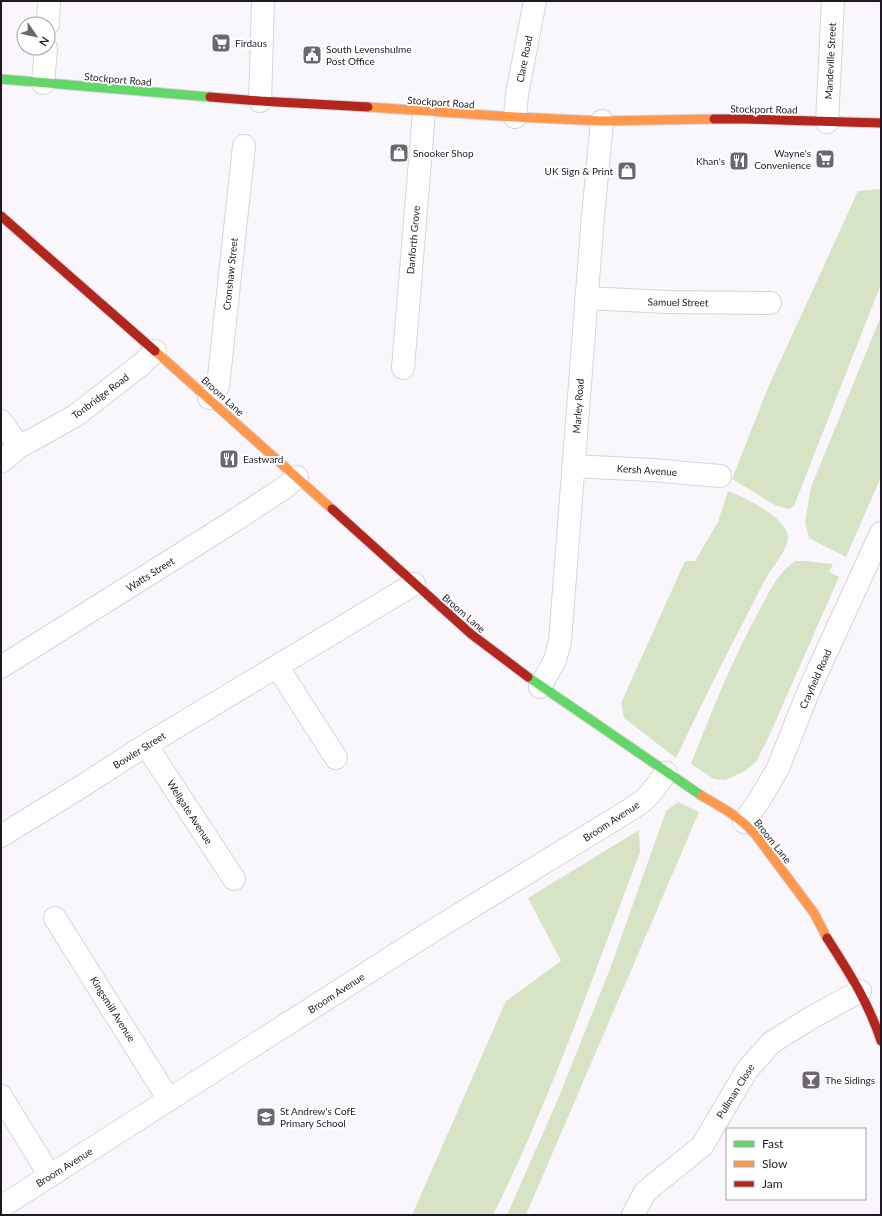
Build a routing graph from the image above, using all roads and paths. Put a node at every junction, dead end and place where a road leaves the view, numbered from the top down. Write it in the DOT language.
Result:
graph roads {
  1 [pos="49,1"];
  2 [pos="263,1"];
  3 [pos="535,1"];
  4 [pos="833,1"];
  5 [pos="48,16"];
  6 [pos="45,56"];
  7 [pos="1,79"];
  8 [pos="43,83"];
  9 [pos="260,102"];
  10 [pos="424,112"];
  11 [pos="515,118"];
  12 [pos="602,121"];
  13 [pos="827,122"];
  14 [pos="881,123"];
  15 [pos="244,146"];
  16 [pos="1,216"];
  17 [pos="586,298"];
  18 [pos="770,303"];
  19 [pos="155,350"];
  20 [pos="403,368"];
  21 [pos="209,398"];
  22 [pos="1,421"];
  23 [pos="19,447"];
  24 [pos="1,462"];
  25 [pos="573,466"];
  26 [pos="720,476"];
  27 [pos="297,477"];
  28 [pos="879,544"];
  29 [pos="414,584"];
  30 [pos="277,666"];
  31 [pos="1,667"];
  32 [pos="540,687"];
  33 [pos="146,745"];
  34 [pos="336,758"];
  35 [pos="659,768"];
  36 [pos="744,822"];
  37 [pos="1,836"];
  38 [pos="234,879"];
  39 [pos="55,918"];
  40 [pos="860,991"];
  41 [pos="879,1026"];
  42 [pos="1,1096"];
  43 [pos="169,1100"];
  44 [pos="50,1176"];
  45 [pos="1,1207"];
  46 [pos="633,1215"];
  1 -- 5 [label="street"];
  2 -- 9 [label="street"];
  3 -- 11 [label="street, Clare Road"];
  4 -- 13 [label="street, Mandeville Street"];
  6 -- 8 [label="street"];
  7 -- 8 [label="main road, Stockport Road"];
  8 -- 9 [label="main road, Stockport Road"];
  9 -- 10 [label="main road, Stockport Road"];
  10 -- 11 [label="main road, Stockport Road"];
  10 -- 20 [label="street, Danforth Grove"];
  11 -- 12 [label="main road, Stockport Road"];
  12 -- 13 [label="main road, Stockport Road"];
  12 -- 17 [label="street, Marley Road"];
  13 -- 14 [label="main road, Stockport Road"];
  15 -- 21 [label="street, Cronshaw Street"];
  16 -- 19 [label="main road, Broom Lane"];
  17 -- 18 [label="street, Samuel Street"];
  17 -- 25 [label="street, Marley Road"];
  19 -- 21 [label="main road, Broom Lane"];
  19 -- 23 [label="street, Tonbridge Road"];
  21 -- 27 [label="main road, Broom Lane"];
  22 -- 23 [label="street"];
  23 -- 24 [label="street, Tonbridge Road"];
  25 -- 26 [label="street, Kersh Avenue"];
  25 -- 32 [label="street, Marley Road"];
  27 -- 29 [label="main road, Broom Lane"];
  27 -- 31 [label="street, Watts Street"];
  28 -- 36 [label="street, Crayfield Road"];
  29 -- 30 [label="street, Bowler Street"];
  29 -- 32 [label="main road, Broom Lane"];
  30 -- 33 [label="street, Bowler Street"];
  30 -- 34 [label="street"];
  32 -- 35 [label="main road, Broom Lane"];
  33 -- 37 [label="street, Bowler Street"];
  33 -- 38 [label="street, Wellgate Avenue"];
  35 -- 36 [label="main road, Broom Lane"];
  35 -- 43 [label="street, Broom Avenue"];
  36 -- 40 [label="main road, Broom Lane"];
  39 -- 43 [label="street, Kingsmill Avenue"];
  40 -- 41 [label="main road, Broom Lane"];
  40 -- 46 [label="street, Pullman Close"];
  42 -- 44 [label="street"];
  43 -- 44 [label="street, Broom Avenue"];
  44 -- 45 [label="street, Broom Avenue"];
}
